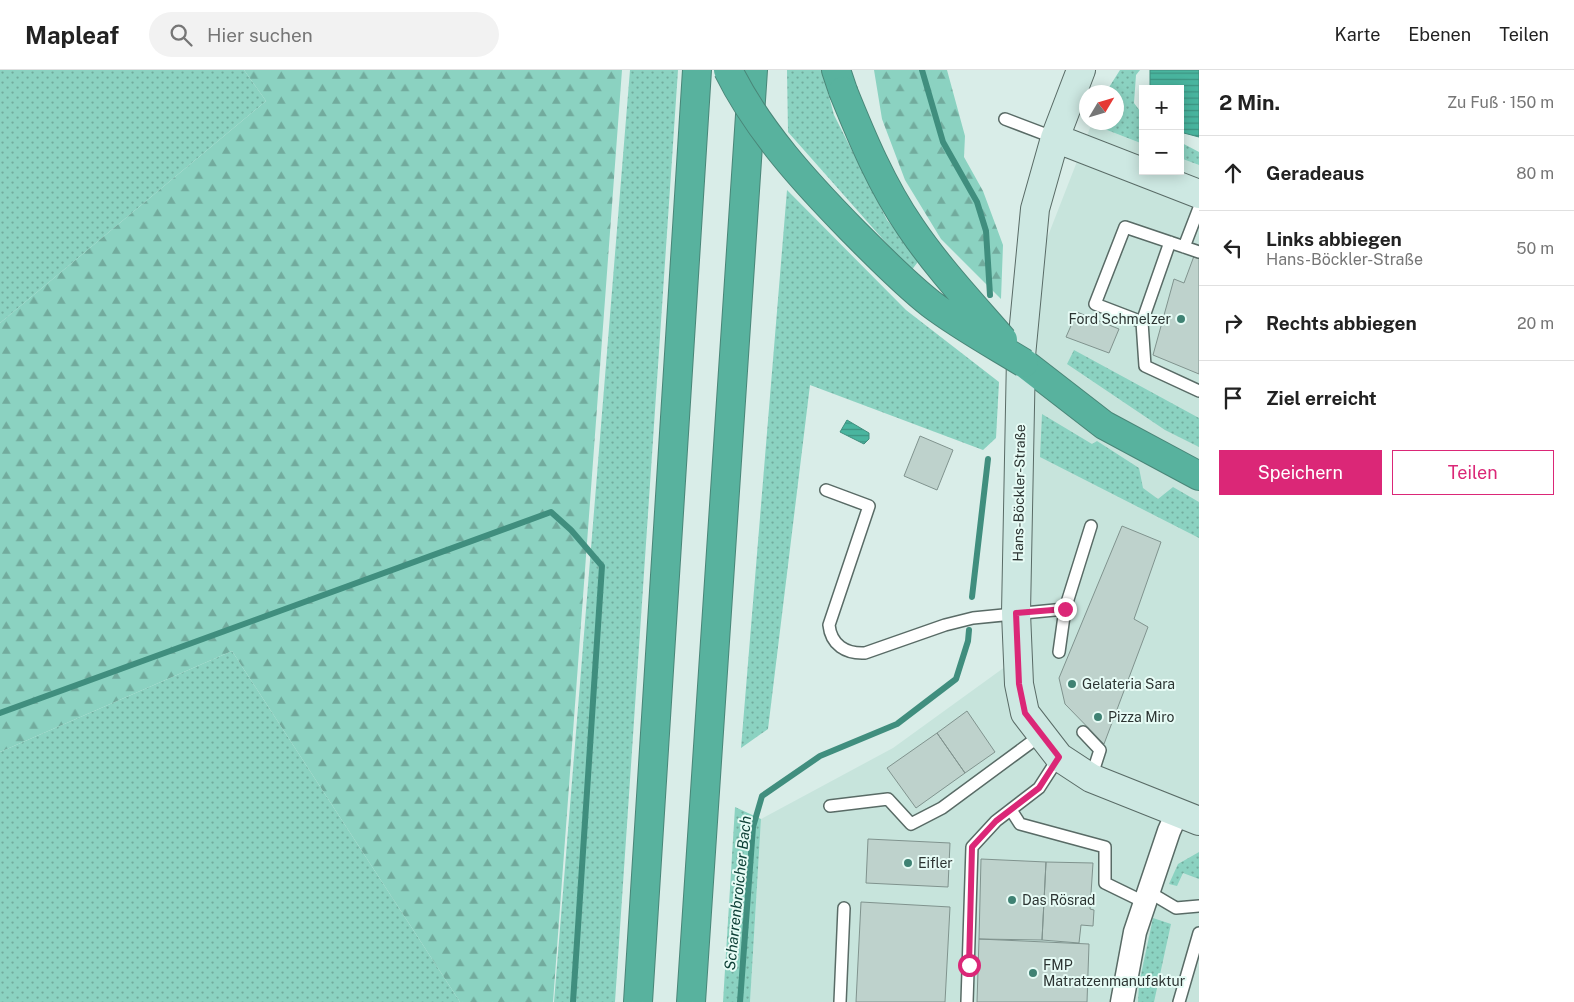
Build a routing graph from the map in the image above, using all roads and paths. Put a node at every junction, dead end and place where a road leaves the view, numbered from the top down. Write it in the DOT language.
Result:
graph roads {
  1 [pos="697,70"];
  2 [pos="728,70"];
  3 [pos="753,70"];
  4 [pos="1081,70"];
  5 [pos="839,81"];
  6 [pos="1006,119"];
  7 [pos="1055,138"];
  8 [pos="1199,194"];
  9 [pos="1199,208"];
  10 [pos="1170,242"];
  11 [pos="1184,247"];
  12 [pos="1199,252"];
  13 [pos="1142,322"];
  14 [pos="1024,363"];
  15 [pos="1199,391"];
  16 [pos="1199,476"];
  17 [pos="826,490"];
  18 [pos="1091,526"];
  19 [pos="1065,609"];
  20 [pos="1016,613"];
  21 [pos="1059,652"];
  22 [pos="1083,732"];
  23 [pos="1041,735"];
  24 [pos="1059,757"];
  25 [pos="1091,778"];
  26 [pos="830,806"];
  27 [pos="1011,810"];
  28 [pos="1188,817"];
  29 [pos="1148,898"];
  30 [pos="1199,906"];
  31 [pos="844,908"];
  32 [pos="1199,933"];
  33 [pos="638,1002"];
  34 [pos="690,1002"];
  35 [pos="840,1002"];
  36 [pos="968,1002"];
  37 [pos="1122,1002"];
  38 [pos="1179,1002"];
  1 -- 33 [label="highway"];
  2 -- 14 [label="highway, bridge"];
  3 -- 34 [label="highway"];
  4 -- 7 [label="street, Hans-Böckler-Straße"];
  5 -- 14 [label="highway, bridge"];
  6 -- 7 [label="lane"];
  7 -- 8 [label="street"];
  7 -- 20 [label="street, Hans-Böckler-Straße"];
  9 -- 11 [label="lane"];
  10 -- 11 [label="lane"];
  10 -- 13 [label="lane"];
  10 -- 13 [label="lane"];
  11 -- 12 [label="lane"];
  13 -- 15 [label="lane"];
  14 -- 16 [label="highway"];
  17 -- 20 [label="lane"];
  18 -- 19 [label="lane"];
  19 -- 20 [label="lane"];
  19 -- 21 [label="lane"];
  20 -- 23 [label="street, Hans-Böckler-Straße"];
  22 -- 25 [label="lane"];
  23 -- 24 [label="street, Hans-Böckler-Straße"];
  23 -- 26 [label="lane"];
  24 -- 25 [label="street, Hans-Böckler-Straße"];
  24 -- 27 [label="lane"];
  25 -- 28 [label="street, Hans-Böckler-Straße"];
  27 -- 29 [label="lane"];
  27 -- 36 [label="lane"];
  28 -- 29 [label="street"];
  29 -- 30 [label="lane"];
  29 -- 37 [label="street"];
  31 -- 35 [label="lane"];
  32 -- 38 [label="lane"];
}
